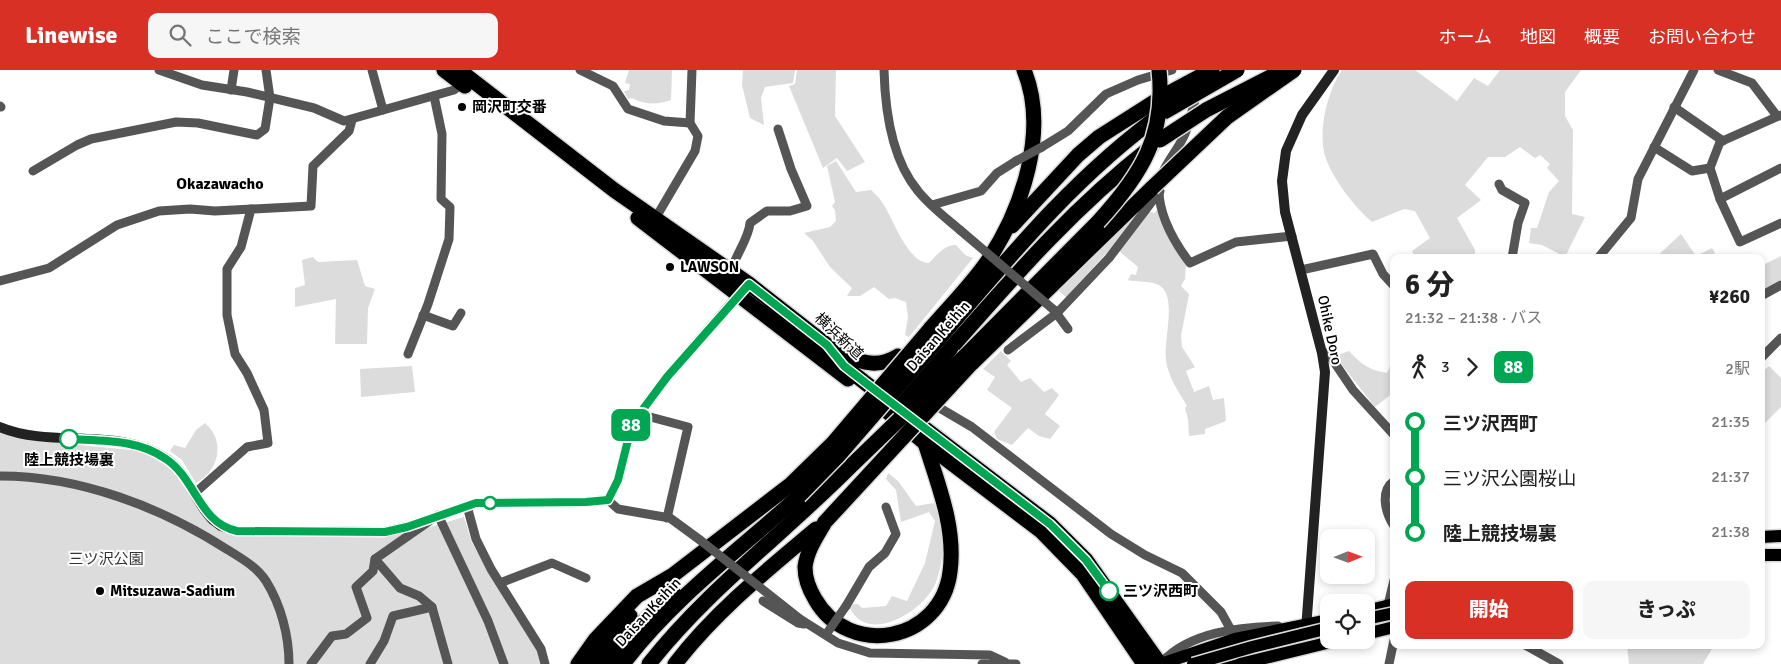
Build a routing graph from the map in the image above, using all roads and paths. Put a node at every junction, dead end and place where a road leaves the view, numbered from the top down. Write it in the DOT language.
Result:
graph roads {
  1 [pos="159,70"];
  2 [pos="234,70"];
  3 [pos="266,70"];
  4 [pos="372,70"];
  5 [pos="444,70"];
  6 [pos="580,70"];
  7 [pos="692,70"];
  8 [pos="884,70"];
  9 [pos="1024,70"];
  10 [pos="1159,70"];
  11 [pos="1172,70"];
  12 [pos="1204,70"];
  13 [pos="1212,70"];
  14 [pos="1237,70"];
  15 [pos="1284,70"];
  16 [pos="1294,70"];
  17 [pos="1334,70"];
  18 [pos="1694,70"];
  19 [pos="1718,70"];
  20 [pos="464,77"];
  21 [pos="231,90"];
  22 [pos="434,96"];
  23 [pos="270,98"];
  24 [pos="1674,107"];
  25 [pos="383,110"];
  26 [pos="1779,115"];
  27 [pos="352,120"];
  28 [pos="690,123"];
  29 [pos="778,129"];
  30 [pos="1723,141"];
  31 [pos="1654,147"];
  32 [pos="1710,168"];
  33 [pos="1781,168"];
  34 [pos="33,171"];
  35 [pos="1499,184"];
  36 [pos="1156,189"];
  37 [pos="1720,199"];
  38 [pos="932,205"];
  39 [pos="251,209"];
  40 [pos="655,219"];
  41 [pos="1781,223"];
  42 [pos="1012,226"];
  43 [pos="1292,236"];
  44 [pos="1513,254"];
  45 [pos="1601,254"];
  46 [pos="731,270"];
  47 [pos="1301,270"];
  48 [pos="0,281"];
  49 [pos="1390,282"];
  50 [pos="749,284"];
  51 [pos="1781,286"];
  52 [pos="1765,294"];
  53 [pos="738,296"];
  54 [pos="1056,312"];
  55 [pos="461,314"];
  56 [pos="423,315"];
  57 [pos="1068,329"];
  58 [pos="1781,338"];
  59 [pos="940,339"];
  60 [pos="827,345"];
  61 [pos="1008,350"];
  62 [pos="1322,353"];
  63 [pos="408,354"];
  64 [pos="1765,354"];
  65 [pos="898,356"];
  66 [pos="968,360"];
  67 [pos="867,384"];
  68 [pos="639,414"];
  69 [pos="0,426"];
  70 [pos="1390,431"];
  71 [pos="924,443"];
  72 [pos="853,464"];
  73 [pos="0,476"];
  74 [pos="1390,486"];
  75 [pos="794,491"];
  76 [pos="196,492"];
  77 [pos="608,500"];
  78 [pos="467,506"];
  79 [pos="886,506"];
  80 [pos="438,515"];
  81 [pos="667,518"];
  82 [pos="1390,520"];
  83 [pos="825,522"];
  84 [pos="1781,536"];
  85 [pos="1765,537"];
  86 [pos="739,549"];
  87 [pos="1765,555"];
  88 [pos="1781,555"];
  89 [pos="375,559"];
  90 [pos="673,575"];
  91 [pos="586,578"];
  92 [pos="500,583"];
  93 [pos="763,601"];
  94 [pos="432,607"];
  95 [pos="1390,607"];
  96 [pos="1390,608"];
  97 [pos="1375,609"];
  98 [pos="1375,615"];
  99 [pos="1320,622"];
  100 [pos="809,625"];
  101 [pos="1307,625"];
  102 [pos="1390,628"];
  103 [pos="1320,630"];
  104 [pos="1375,630"];
  105 [pos="826,635"];
  106 [pos="1233,635"];
  107 [pos="1320,640"];
  108 [pos="668,642"];
  109 [pos="1305,643"];
  110 [pos="1320,645"];
  111 [pos="1392,649"];
  112 [pos="1532,649"];
  113 [pos="1252,655"];
  114 [pos="626,661"];
  115 [pos="1005,662"];
  116 [pos="289,664"];
  117 [pos="311,664"];
  118 [pos="370,664"];
  119 [pos="448,664"];
  120 [pos="504,664"];
  121 [pos="545,664"];
  122 [pos="578,664"];
  123 [pos="594,664"];
  124 [pos="608,664"];
  125 [pos="644,664"];
  126 [pos="649,664"];
  127 [pos="674,664"];
  128 [pos="982,664"];
  129 [pos="1016,664"];
  130 [pos="1144,664"];
  131 [pos="1161,664"];
  132 [pos="1193,664"];
  133 [pos="1223,664"];
  134 [pos="1240,664"];
  135 [pos="1389,664"];
  136 [pos="1559,664"];
  1 -- 21 [label="street"];
  2 -- 21 [label="street"];
  3 -- 23 [label="street"];
  4 -- 25 [label="street"];
  5 -- 20 [label="highway, 横浜新道"];
  6 -- 28 [label="street"];
  7 -- 28 [label="street"];
  8 -- 38 [label="street"];
  9 -- 59 [label="highway"];
  10 -- 66 [label="highway, bridge"];
  11 -- 38 [label="street, bridge"];
  12 -- 36 [label="street"];
  13 -- 42 [label="highway, bridge"];
  14 -- 59 [label="highway, Daisan Keihin, bridge"];
  15 -- 59 [label="highway, Daisan Keihin, bridge"];
  16 -- 36 [label="highway, bridge"];
  17 -- 43 [label="street, Ohike Doro"];
  18 -- 24 [label="street"];
  19 -- 26 [label="street"];
  20 -- 22 [label="street"];
  20 -- 40 [label="highway, 横浜新道"];
  20 -- 53 [label="highway, 横浜新道"];
  21 -- 23 [label="street"];
  22 -- 25 [label="street"];
  22 -- 56 [label="street"];
  23 -- 27 [label="street"];
  23 -- 34 [label="street"];
  24 -- 30 [label="street"];
  24 -- 31 [label="street"];
  25 -- 27 [label="street"];
  26 -- 30 [label="street"];
  27 -- 39 [label="street"];
  28 -- 40 [label="street"];
  29 -- 46 [label="street"];
  30 -- 32 [label="street"];
  31 -- 32 [label="street"];
  31 -- 45 [label="street"];
  32 -- 37 [label="street"];
  33 -- 37 [label="street"];
  35 -- 44 [label="street"];
  36 -- 43 [label="street"];
  36 -- 54 [label="street"];
  36 -- 66 [label="highway"];
  37 -- 41 [label="street"];
  38 -- 54 [label="street, bridge"];
  39 -- 48 [label="street"];
  39 -- 76 [label="street"];
  40 -- 46 [label="highway, 横浜新道"];
  43 -- 47 [label="street, Ohike Doro"];
  46 -- 50 [label="highway, 横浜新道"];
  47 -- 49 [label="street"];
  47 -- 62 [label="street, Ohike Doro"];
  50 -- 53 [label="street"];
  50 -- 60 [label="highway, 横浜新道"];
  51 -- 52 [label="street"];
  53 -- 68 [label="street"];
  53 -- 71 [label="highway, 横浜新道"];
  54 -- 57 [label="street"];
  54 -- 61 [label="street"];
  55 -- 56 [label="street"];
  56 -- 63 [label="street"];
  58 -- 64 [label="street"];
  59 -- 72 [label="highway, Daisan Keihin, bridge"];
  59 -- 75 [label="highway, Daisan Keihin, bridge"];
  60 -- 65 [label="highway"];
  60 -- 67 [label="highway, 横浜新道"];
  62 -- 70 [label="street"];
  62 -- 101 [label="street, Ohike Doro"];
  66 -- 72 [label="highway, bridge"];
  66 -- 83 [label="highway, bridge"];
  67 -- 106 [label="street"];
  67 -- 131 [label="highway, 横浜新道"];
  68 -- 77 [label="street"];
  68 -- 81 [label="street"];
  69 -- 76 [label="street"];
  71 -- 83 [label="highway"];
  71 -- 130 [label="highway, 横浜新道"];
  72 -- 108 [label="highway, Daisan Keihin"];
  73 -- 116 [label="street"];
  74 -- 82 [label="street"];
  75 -- 86 [label="highway, Daisan Keihin"];
  75 -- 90 [label="highway"];
  76 -- 80 [label="street"];
  77 -- 78 [label="street"];
  77 -- 81 [label="street"];
  78 -- 80 [label="street"];
  78 -- 92 [label="street"];
  79 -- 105 [label="street, bridge"];
  80 -- 89 [label="street"];
  80 -- 120 [label="street"];
  81 -- 100 [label="street, bridge"];
  83 -- 127 [label="highway"];
  84 -- 85 [label="main road"];
  86 -- 114 [label="highway, Daisan Keihin"];
  86 -- 124 [label="highway"];
  87 -- 88 [label="main road"];
  89 -- 94 [label="street"];
  89 -- 117 [label="street"];
  90 -- 122 [label="highway"];
  90 -- 123 [label="highway"];
  91 -- 92 [label="street"];
  92 -- 121 [label="street"];
  93 -- 100 [label="street"];
  94 -- 118 [label="street"];
  94 -- 119 [label="street"];
  95 -- 97 [label="main road"];
  96 -- 98 [label="main road, bridge"];
  99 -- 101 [label="main road"];
  100 -- 105 [label="street"];
  101 -- 106 [label="main road"];
  101 -- 109 [label="street, Ohike Doro"];
  102 -- 104 [label="main road"];
  103 -- 132 [label="main road, bridge"];
  105 -- 115 [label="street"];
  106 -- 113 [label="street"];
  106 -- 131 [label="main road"];
  107 -- 109 [label="main road"];
  108 -- 125 [label="highway"];
  108 -- 126 [label="highway, Daisan Keihin"];
  109 -- 113 [label="main road"];
  110 -- 134 [label="main road, bridge"];
  111 -- 135 [label="street"];
  112 -- 136 [label="street"];
  113 -- 133 [label="main road"];
  115 -- 128 [label="street"];
  115 -- 129 [label="street"];
}
